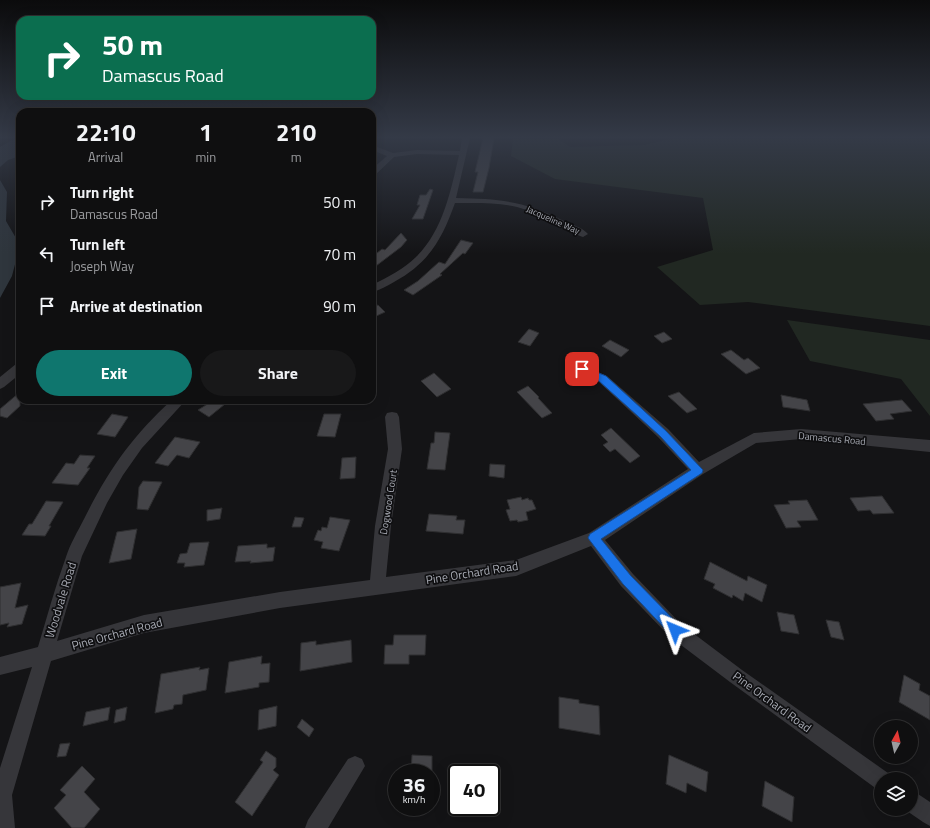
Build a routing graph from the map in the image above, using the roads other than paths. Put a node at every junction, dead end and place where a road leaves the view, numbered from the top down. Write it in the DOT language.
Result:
graph roads {
  1 [pos="457,177"];
  2 [pos="451,200"];
  3 [pos="583,234"];
  4 [pos="376,287"];
  5 [pos="571,364"];
  6 [pos="16,370"];
  7 [pos="0,384"];
  8 [pos="176,404"];
  9 [pos="392,417"];
  10 [pos="930,446"];
  11 [pos="698,470"];
  12 [pos="594,538"];
  13 [pos="377,587"];
  14 [pos="44,654"];
  15 [pos="0,666"];
  16 [pos="355,766"];
  17 [pos="874,775"];
  18 [pos="918,806"];
  19 [pos="930,815"];
  20 [pos="4,828"];
  21 [pos="316,828"];
  1 -- 2 [label="street"];
  2 -- 3 [label="street, Jacqueline Way"];
  2 -- 4 [label="street"];
  5 -- 11 [label="street"];
  6 -- 7 [label="street"];
  8 -- 14 [label="street, Woodvale Road"];
  9 -- 13 [label="street, Dogwood Court"];
  10 -- 11 [label="street, Damascus Road"];
  11 -- 12 [label="street, Damascus Road"];
  12 -- 13 [label="street, Pine Orchard Road"];
  12 -- 17 [label="street, Pine Orchard Road"];
  13 -- 14 [label="street, Pine Orchard Road"];
  14 -- 15 [label="street, Pine Orchard Road"];
  14 -- 20 [label="street, Woodvale Road"];
  16 -- 21 [label="street"];
  18 -- 19 [label="street"];
}
